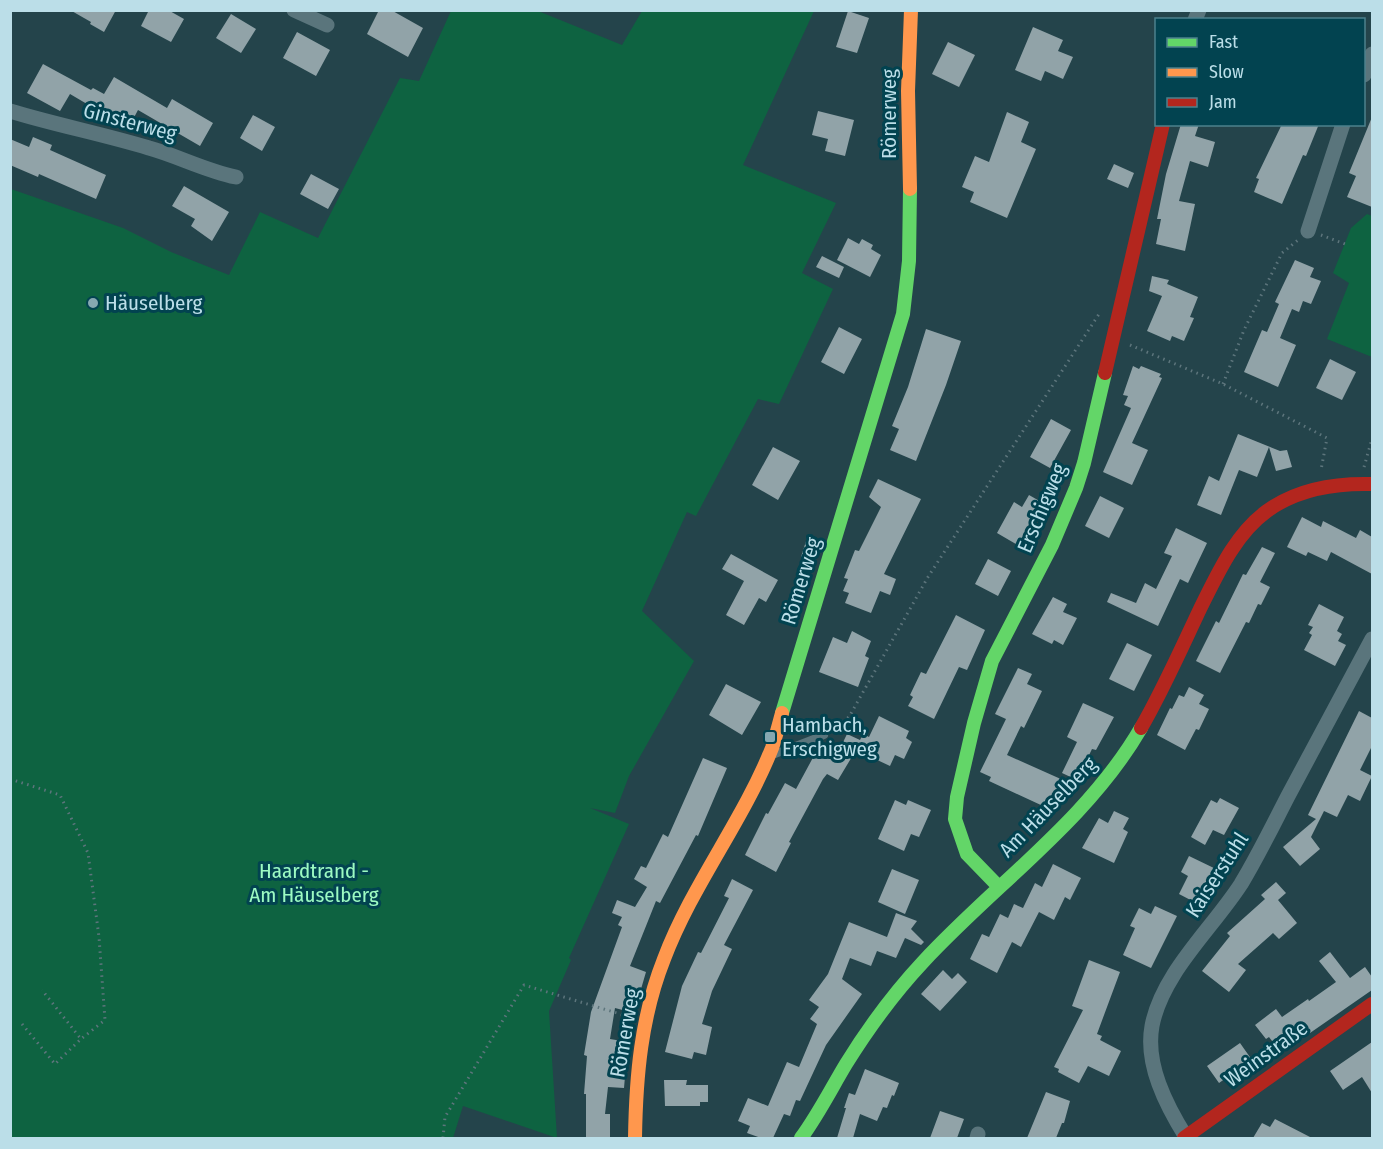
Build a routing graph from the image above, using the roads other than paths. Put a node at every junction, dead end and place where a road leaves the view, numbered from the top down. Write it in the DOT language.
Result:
graph roads {
  1 [pos="294,10"];
  2 [pos="911,10"];
  3 [pos="327,25"];
  4 [pos="1372,54"];
  5 [pos="1365,72"];
  6 [pos="10,111"];
  7 [pos="1163,126"];
  8 [pos="1343,126"];
  9 [pos="236,177"];
  10 [pos="1308,231"];
  11 [pos="1366,483"];
  12 [pos="1372,639"];
  13 [pos="824,735"];
  14 [pos="769,756"];
  15 [pos="999,887"];
  16 [pos="1372,1004"];
  17 [pos="635,1138"];
  18 [pos="801,1138"];
  19 [pos="1185,1138"];
  1 -- 3 [label="street"];
  2 -- 14 [label="street, Römerweg"];
  4 -- 5 [label="street"];
  6 -- 9 [label="street, Ginsterweg"];
  7 -- 15 [label="street, Erschigweg"];
  8 -- 10 [label="street"];
  11 -- 15 [label="street, Am Häuselberg"];
  12 -- 19 [label="street, Kaiserstuhl"];
  13 -- 14 [label="lane"];
  14 -- 17 [label="street, Römerweg"];
  15 -- 18 [label="street, Am Häuselberg"];
  16 -- 19 [label="street, Weinstraße"];
}
